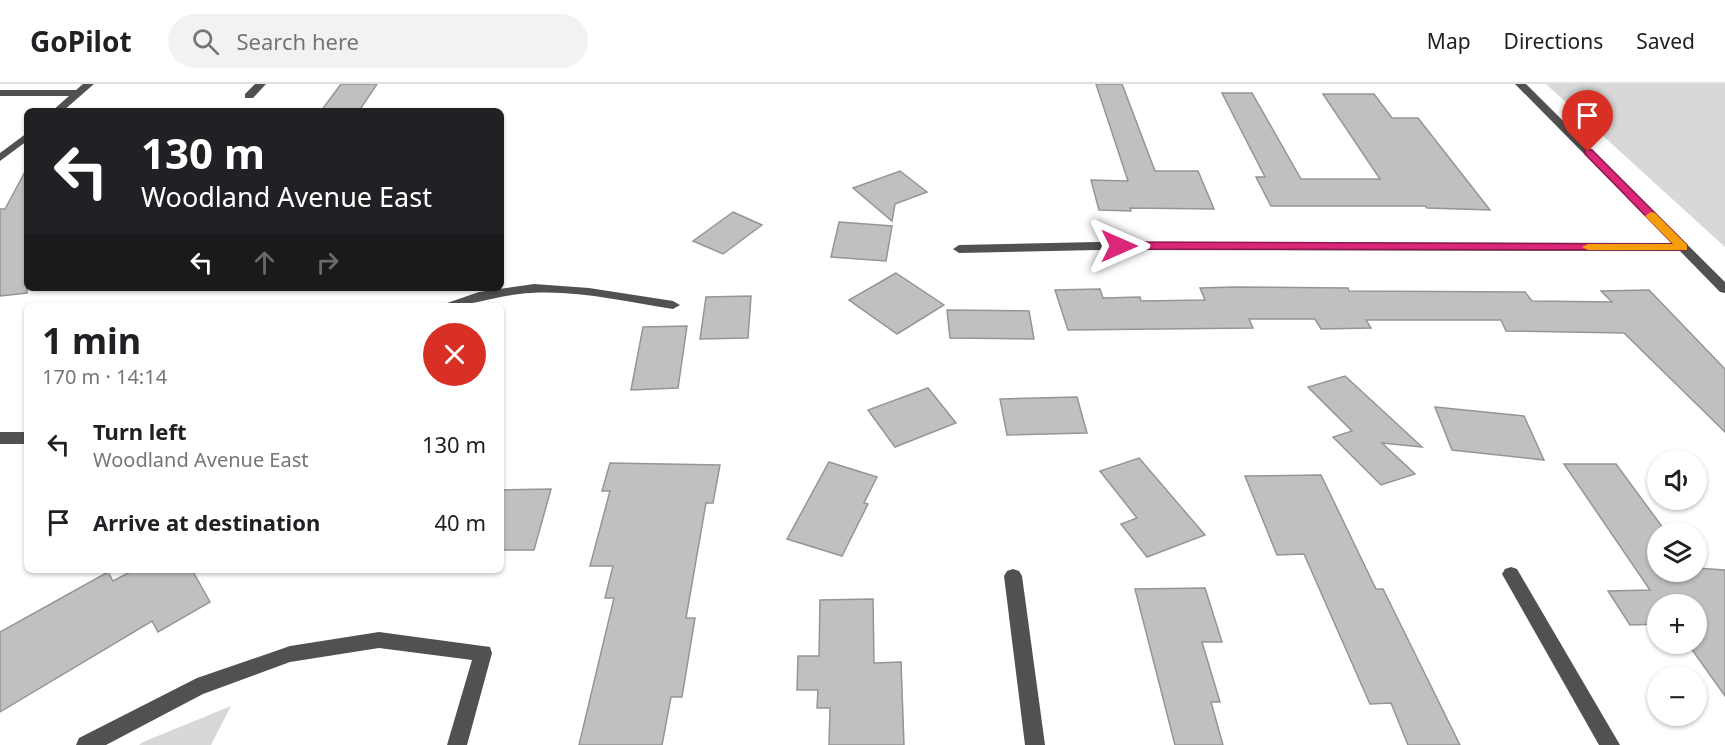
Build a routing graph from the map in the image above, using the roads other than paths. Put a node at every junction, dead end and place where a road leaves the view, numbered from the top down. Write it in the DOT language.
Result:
graph roads {
  1 [pos="89,84"];
  2 [pos="261,84"];
  3 [pos="1520,84"];
  4 [pos="0,93"];
  5 [pos="78,93"];
  6 [pos="249,96"];
  7 [pos="60,108"];
  8 [pos="24,138"];
  9 [pos="0,158"];
  10 [pos="1683,247"];
  11 [pos="958,249"];
  12 [pos="1725,289"];
  13 [pos="501,291"];
  14 [pos="504,291"];
  15 [pos="459,303"];
  16 [pos="673,305"];
  17 [pos="0,438"];
  18 [pos="24,438"];
  19 [pos="1511,574"];
  20 [pos="1013,576"];
  21 [pos="86,745"];
  22 [pos="456,745"];
  23 [pos="1035,745"];
  24 [pos="1610,745"];
  1 -- 5 [label="street"];
  2 -- 6 [label="street"];
  3 -- 10 [label="street"];
  4 -- 5 [label="street"];
  5 -- 7 [label="street"];
  8 -- 9 [label="street"];
  10 -- 11 [label="street"];
  10 -- 12 [label="street"];
  13 -- 15 [label="street"];
  14 -- 16 [label="street"];
  17 -- 18 [label="street"];
  19 -- 24 [label="street"];
  20 -- 23 [label="street"];
  21 -- 22 [label="street"];
}
